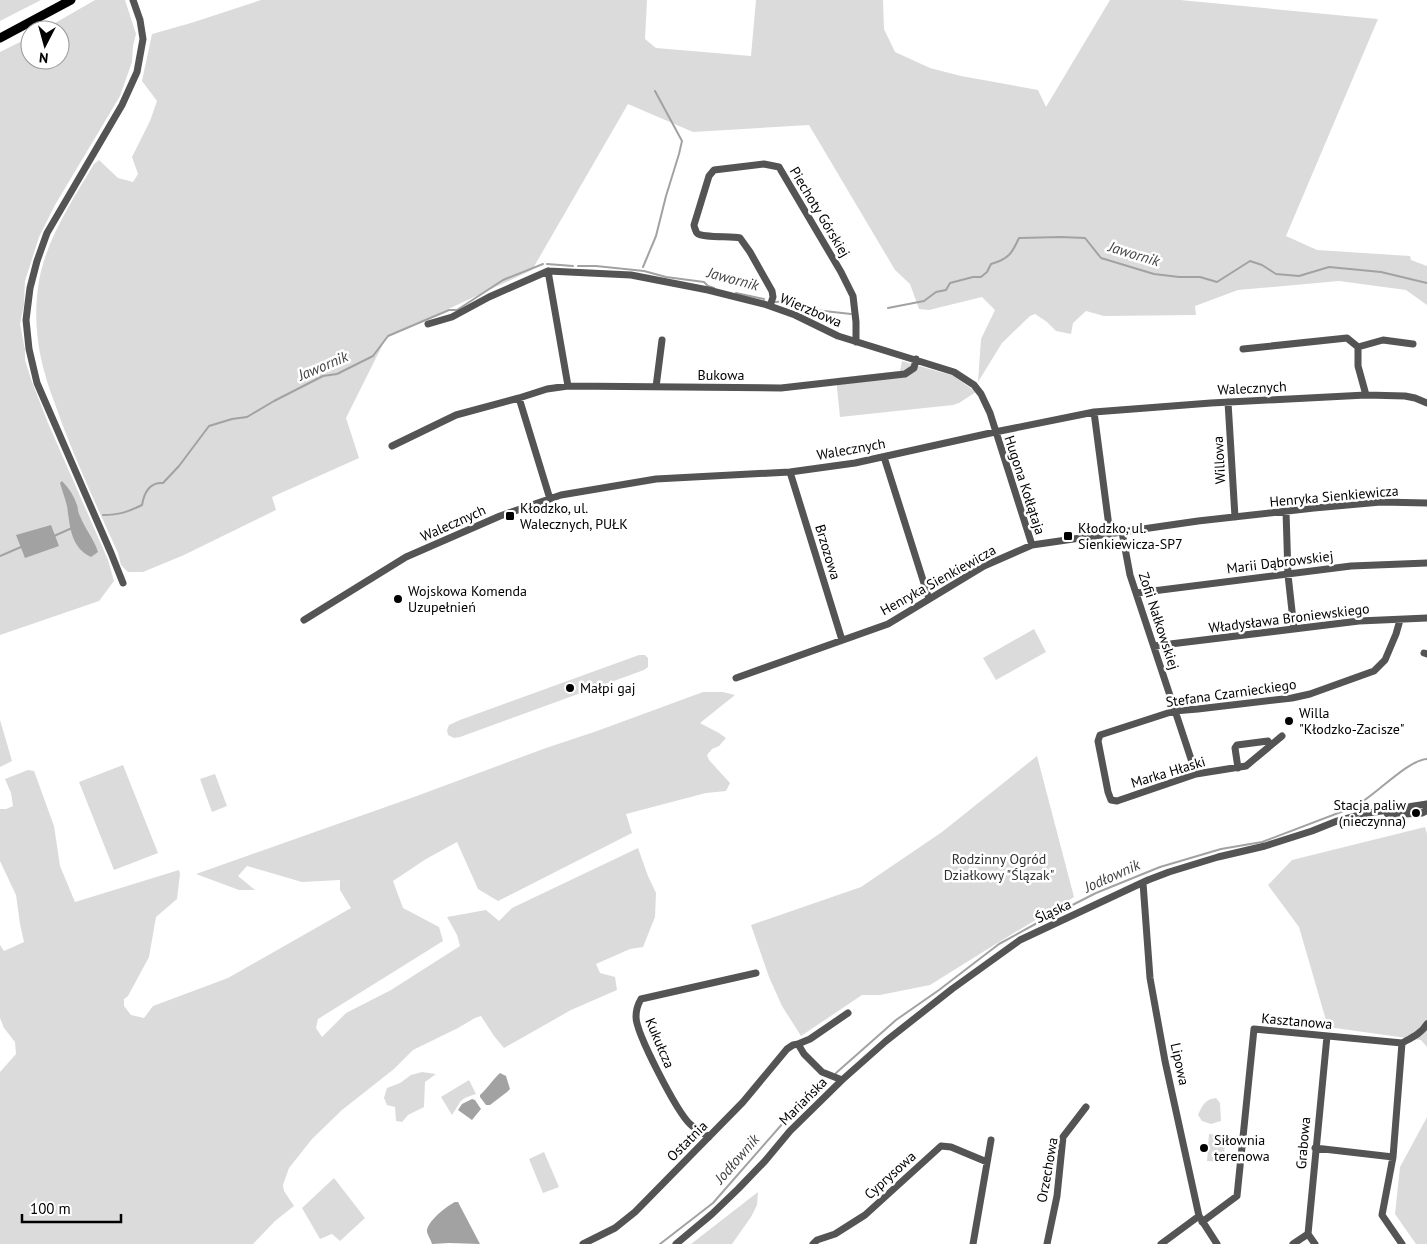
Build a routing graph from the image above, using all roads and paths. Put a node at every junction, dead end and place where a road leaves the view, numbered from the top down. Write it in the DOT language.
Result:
graph roads {
  1 [pos="71,0"];
  2 [pos="133,0"];
  3 [pos="0,38"];
  4 [pos="548,271"];
  5 [pos="770,306"];
  6 [pos="428,324"];
  7 [pos="662,340"];
  8 [pos="856,342"];
  9 [pos="1413,344"];
  10 [pos="1358,347"];
  11 [pos="1243,349"];
  12 [pos="916,359"];
  13 [pos="568,386"];
  14 [pos="656,387"];
  15 [pos="1366,395"];
  16 [pos="519,398"];
  17 [pos="1228,402"];
  18 [pos="1427,403"];
  19 [pos="1094,412"];
  20 [pos="995,432"];
  21 [pos="392,446"];
  22 [pos="884,457"];
  23 [pos="790,472"];
  24 [pos="550,499"];
  25 [pos="1427,503"];
  26 [pos="1286,511"];
  27 [pos="1235,517"];
  28 [pos="1122,532"];
  29 [pos="1110,534"];
  30 [pos="1032,546"];
  31 [pos="1427,563"];
  32 [pos="1288,575"];
  33 [pos="123,583"];
  34 [pos="1137,593"];
  35 [pos="929,599"];
  36 [pos="1427,618"];
  37 [pos="304,620"];
  38 [pos="1400,620"];
  39 [pos="1294,629"];
  40 [pos="842,640"];
  41 [pos="1154,646"];
  42 [pos="736,678"];
  43 [pos="1174,711"];
  44 [pos="1282,736"];
  45 [pos="1271,745"];
  46 [pos="1238,768"];
  47 [pos="1196,774"];
  48 [pos="1111,800"];
  49 [pos="1427,804"];
  50 [pos="1143,883"];
  51 [pos="756,973"];
  52 [pos="848,1013"];
  53 [pos="1427,1024"];
  54 [pos="1327,1036"];
  55 [pos="1402,1042"];
  56 [pos="798,1044"];
  57 [pos="842,1080"];
  58 [pos="1086,1107"];
  59 [pos="709,1137"];
  60 [pos="991,1140"];
  61 [pos="1315,1148"];
  62 [pos="1392,1157"];
  63 [pos="987,1162"];
  64 [pos="1201,1219"];
  65 [pos="1308,1234"];
  66 [pos="583,1244"];
  67 [pos="676,1244"];
  68 [pos="813,1244"];
  69 [pos="973,1244"];
  70 [pos="1047,1244"];
  71 [pos="1161,1244"];
  72 [pos="1217,1244"];
  73 [pos="1293,1244"];
  74 [pos="1315,1244"];
  75 [pos="1402,1244"];
  1 -- 3 [label="main road"];
  2 -- 33 [label="street"];
  4 -- 5 [label="street, Wierzbowa"];
  4 -- 6 [label="street"];
  4 -- 13 [label="street"];
  5 -- 8 [label="street, Wierzbowa"];
  5 -- 8 [label="street, Piechoty Górskiej"];
  7 -- 14 [label="street"];
  8 -- 12 [label="street, Wierzbowa"];
  9 -- 10 [label="street"];
  10 -- 11 [label="street"];
  10 -- 15 [label="street"];
  12 -- 14 [label="street, Bukowa"];
  12 -- 20 [label="street, Wierzbowa"];
  13 -- 14 [label="street, Bukowa"];
  13 -- 16 [label="street, Bukowa"];
  15 -- 17 [label="street, Walecznych"];
  15 -- 18 [label="street, Walecznych"];
  16 -- 21 [label="street, Bukowa"];
  16 -- 24 [label="street"];
  17 -- 19 [label="street, Walecznych"];
  17 -- 27 [label="street, Willowa"];
  19 -- 20 [label="street, Walecznych"];
  19 -- 29 [label="street"];
  20 -- 22 [label="street, Walecznych"];
  20 -- 30 [label="street, Hugona Kołłątaja"];
  22 -- 23 [label="street, Walecznych"];
  22 -- 35 [label="street"];
  23 -- 24 [label="street, Walecznych"];
  23 -- 40 [label="street, Brzozowa"];
  24 -- 37 [label="street, Walecznych"];
  25 -- 26 [label="street, Henryka Sienkiewicza"];
  26 -- 27 [label="street, Henryka Sienkiewicza"];
  26 -- 32 [label="street"];
  27 -- 28 [label="street, Henryka Sienkiewicza"];
  28 -- 29 [label="street, Henryka Sienkiewicza"];
  28 -- 34 [label="street, Zofii Nałkowskiej"];
  29 -- 30 [label="street, Henryka Sienkiewicza"];
  30 -- 35 [label="street, Henryka Sienkiewicza"];
  31 -- 32 [label="street, Marii Dąbrowskiej"];
  32 -- 34 [label="street, Marii Dąbrowskiej"];
  32 -- 39 [label="street"];
  34 -- 41 [label="street, Zofii Nałkowskiej"];
  35 -- 40 [label="street, Henryka Sienkiewicza"];
  36 -- 38 [label="street, Władysława Broniewskiego"];
  38 -- 39 [label="street, Władysława Broniewskiego"];
  38 -- 43 [label="street, Stefana Czarnieckiego"];
  39 -- 41 [label="street, Władysława Broniewskiego"];
  40 -- 42 [label="street, Henryka Sienkiewicza"];
  41 -- 43 [label="street, Zofii Nałkowskiej"];
  43 -- 47 [label="street, Zofii Nałkowskiej"];
  43 -- 48 [label="street, Stefana Czarnieckiego"];
  44 -- 45 [label="street, Marka Hłaski"];
  45 -- 46 [label="street, Marka Hłaski"];
  45 -- 46 [label="street"];
  46 -- 47 [label="street, Marka Hłaski"];
  47 -- 48 [label="street, Marka Hłaski"];
  49 -- 50 [label="street, Śląska"];
  50 -- 57 [label="street, Śląska"];
  50 -- 64 [label="street, Lipowa"];
  51 -- 59 [label="street, Kukułcza"];
  52 -- 56 [label="street, Ostatnia"];
  53 -- 55 [label="street"];
  54 -- 55 [label="street, Kasztanowa"];
  54 -- 61 [label="street, Grabowa"];
  54 -- 64 [label="street, Kasztanowa"];
  55 -- 62 [label="street"];
  56 -- 57 [label="street"];
  56 -- 59 [label="street, Ostatnia"];
  57 -- 67 [label="street, Mariańska"];
  58 -- 70 [label="street, Orzechowa"];
  59 -- 66 [label="street, Ostatnia"];
  60 -- 63 [label="street"];
  61 -- 62 [label="street"];
  61 -- 65 [label="street, Grabowa"];
  62 -- 75 [label="street"];
  63 -- 68 [label="street, Cyprysowa"];
  63 -- 69 [label="street"];
  64 -- 71 [label="street"];
  64 -- 72 [label="street, Lipowa"];
  65 -- 73 [label="street"];
  65 -- 74 [label="street"];
}
